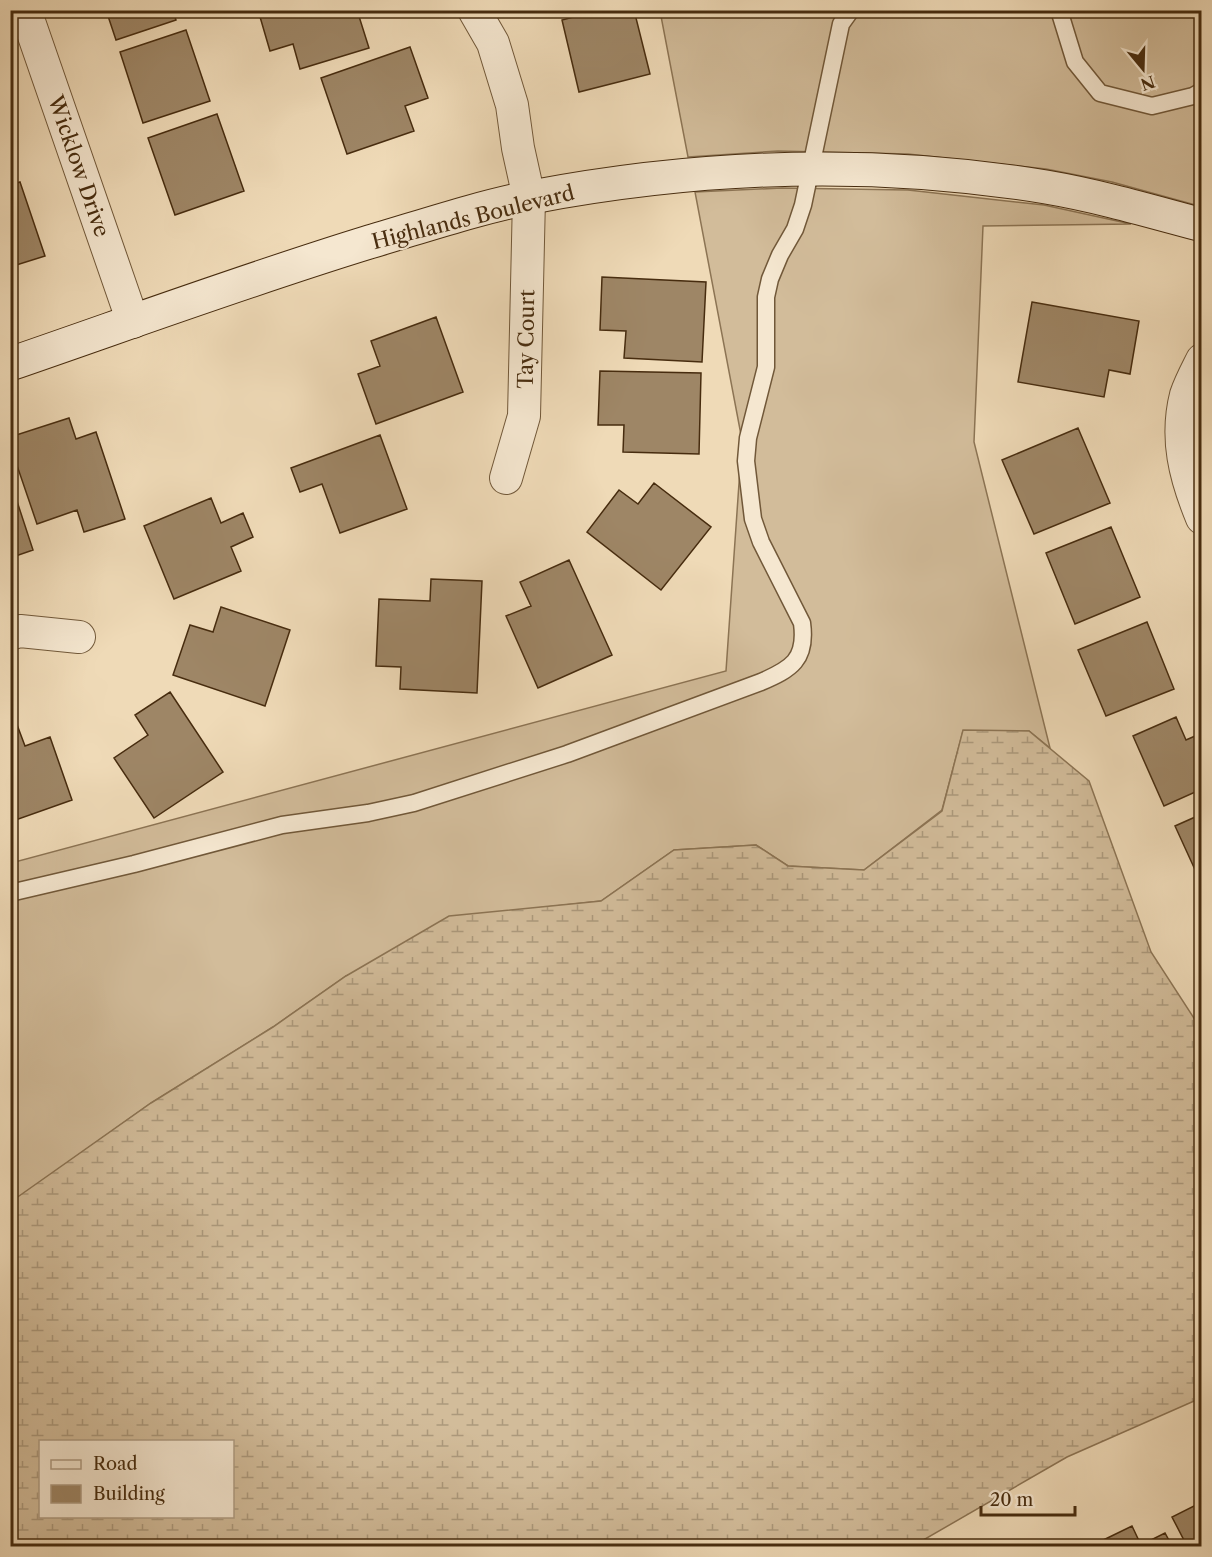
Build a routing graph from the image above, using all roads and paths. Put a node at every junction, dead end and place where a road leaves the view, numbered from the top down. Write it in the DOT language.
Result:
graph roads {
  1 [pos="26,10"];
  2 [pos="474,10"];
  3 [pos="851,10"];
  4 [pos="1059,10"];
  5 [pos="1202,91"];
  6 [pos="810,170"];
  7 [pos="529,198"];
  8 [pos="1202,225"];
  9 [pos="133,322"];
  10 [pos="1202,360"];
  11 [pos="10,364"];
  12 [pos="506,478"];
  13 [pos="1202,518"];
  14 [pos="10,634"];
  15 [pos="79,637"];
  16 [pos="10,893"];
  1 -- 9 [label="street, Wicklow Drive"];
  2 -- 7 [label="street, Tay Court"];
  3 -- 6 [label="lane"];
  4 -- 5 [label="lane"];
  6 -- 7 [label="street, Highlands Boulevard"];
  6 -- 8 [label="street, Highlands Boulevard"];
  6 -- 16 [label="lane"];
  7 -- 9 [label="street, Highlands Boulevard"];
  7 -- 12 [label="street, Tay Court"];
  9 -- 11 [label="street, Highlands Boulevard"];
  10 -- 13 [label="street"];
  14 -- 15 [label="street"];
}
